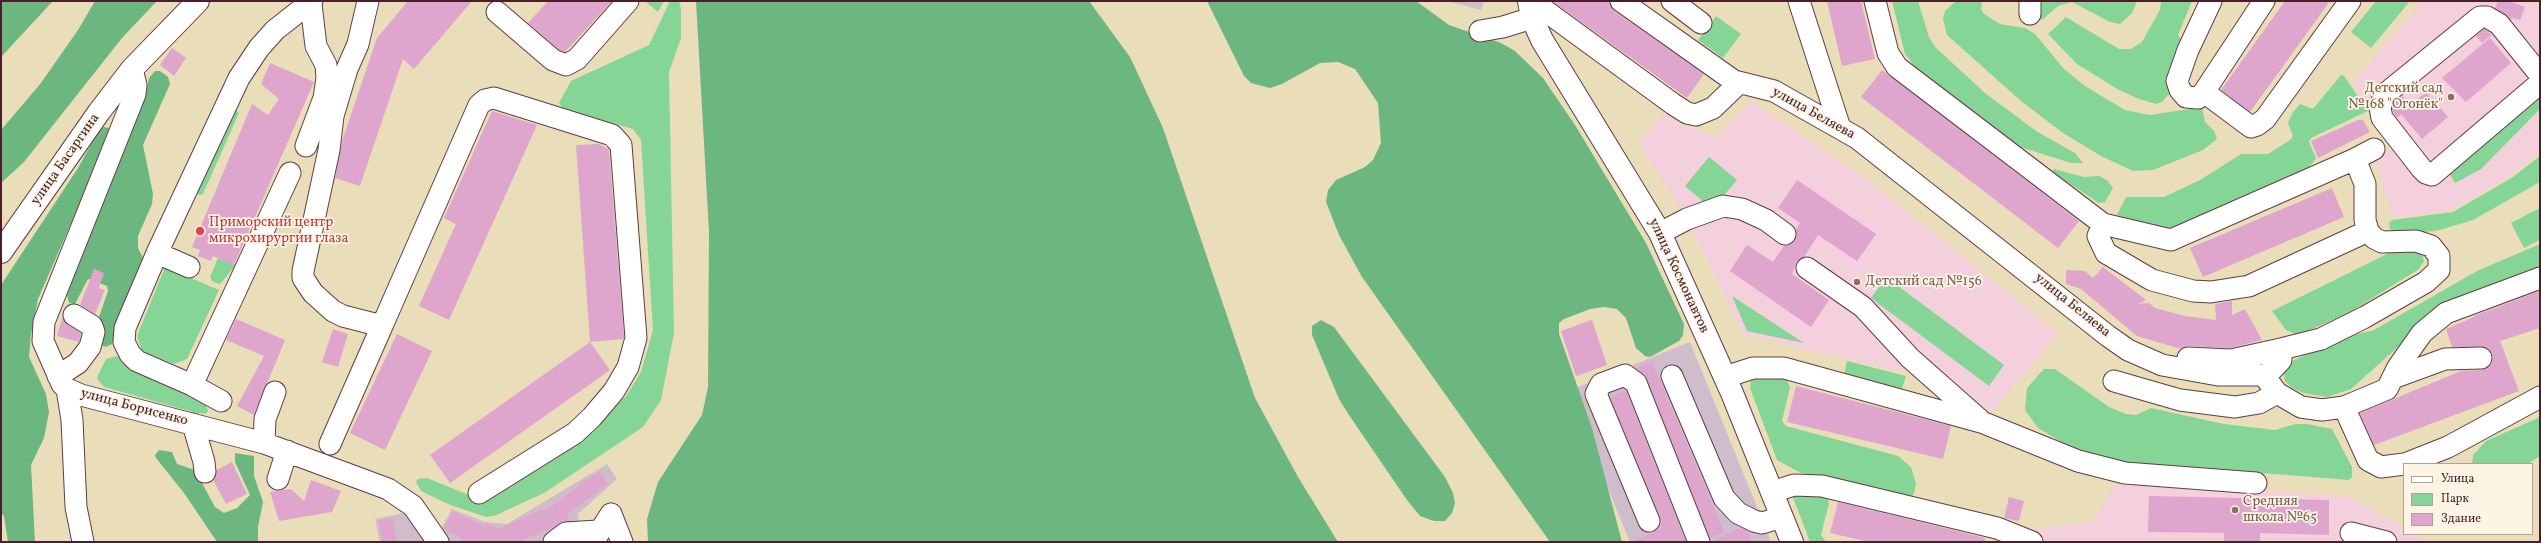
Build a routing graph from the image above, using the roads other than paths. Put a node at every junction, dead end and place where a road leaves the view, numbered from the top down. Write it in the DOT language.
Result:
graph roads {
  1 [pos="198,1"];
  2 [pos="368,1"];
  3 [pos="628,1"];
  4 [pos="1621,1"];
  5 [pos="1672,1"];
  6 [pos="1799,1"];
  7 [pos="1876,1"];
  8 [pos="2211,1"];
  9 [pos="2264,1"];
  10 [pos="2350,1"];
  11 [pos="311,2"];
  12 [pos="1539,7"];
  13 [pos="497,12"];
  14 [pos="1701,23"];
  15 [pos="1480,31"];
  16 [pos="132,69"];
  17 [pos="2540,75"];
  18 [pos="2540,83"];
  19 [pos="1739,84"];
  20 [pos="2204,92"];
  21 [pos="1840,128"];
  22 [pos="306,146"];
  23 [pos="2374,149"];
  24 [pos="2355,159"];
  25 [pos="290,173"];
  26 [pos="2103,224"];
  27 [pos="2368,231"];
  28 [pos="1660,232"];
  29 [pos="1785,234"];
  30 [pos="1,252"];
  31 [pos="157,253"];
  32 [pos="189,267"];
  33 [pos="1807,268"];
  34 [pos="2540,278"];
  35 [pos="2051,289"];
  36 [pos="74,315"];
  37 [pos="382,326"];
  38 [pos="2281,349"];
  39 [pos="2481,358"];
  40 [pos="1672,376"];
  41 [pos="1724,377"];
  42 [pos="2393,378"];
  43 [pos="2114,381"];
  44 [pos="63,382"];
  45 [pos="2271,385"];
  46 [pos="192,386"];
  47 [pos="275,392"];
  48 [pos="2540,397"];
  49 [pos="221,401"];
  50 [pos="2344,407"];
  51 [pos="1984,423"];
  52 [pos="193,424"];
  53 [pos="264,443"];
  54 [pos="330,444"];
  55 [pos="288,450"];
  56 [pos="2408,463"];
  57 [pos="2403,464"];
  58 [pos="205,472"];
  59 [pos="278,479"];
  60 [pos="2256,484"];
  61 [pos="1772,492"];
  62 [pos="479,493"];
  63 [pos="1782,517"];
  64 [pos="1649,521"];
  65 [pos="2351,533"];
  66 [pos="596,537"];
  67 [pos="83,542"];
  68 [pos="438,542"];
  69 [pos="554,542"];
  70 [pos="622,542"];
  71 [pos="1699,542"];
  72 [pos="1792,542"];
  73 [pos="2032,542"];
  74 [pos="2386,542"];
  1 -- 16 [label="main road"];
  2 -- 37 [label="street"];
  3 -- 13 [label="street"];
  4 -- 19 [label="street, улица Беляева"];
  5 -- 14 [label="street"];
  6 -- 21 [label="street"];
  7 -- 26 [label="street"];
  8 -- 20 [label="street"];
  9 -- 20 [label="street"];
  10 -- 20 [label="street"];
  11 -- 22 [label="street"];
  11 -- 31 [label="street"];
  12 -- 15 [label="street"];
  12 -- 19 [label="street"];
  12 -- 28 [label="main road, улица Космонавтов"];
  16 -- 30 [label="main road, улица Басаргина"];
  16 -- 44 [label="street"];
  17 -- 18 [label="street"];
  19 -- 21 [label="street, улица Беляева"];
  21 -- 35 [label="street, улица Беляева"];
  23 -- 24 [label="street"];
  24 -- 26 [label="street"];
  24 -- 27 [label="street"];
  25 -- 46 [label="street"];
  26 -- 27 [label="street"];
  27 -- 38 [label="street"];
  28 -- 29 [label="street"];
  28 -- 41 [label="main road, улица Космонавтов"];
  31 -- 32 [label="street"];
  31 -- 46 [label="street"];
  33 -- 51 [label="street"];
  34 -- 42 [label="street, улица Беляева"];
  35 -- 38 [label="street"];
  35 -- 45 [label="street, улица Беляева"];
  36 -- 44 [label="street"];
  37 -- 54 [label="street"];
  37 -- 62 [label="street"];
  38 -- 45 [label="street"];
  39 -- 42 [label="street"];
  40 -- 63 [label="street"];
  41 -- 51 [label="street"];
  41 -- 61 [label="main road, улица Космонавтов"];
  42 -- 50 [label="street, улица Беляева"];
  43 -- 45 [label="street"];
  44 -- 52 [label="street, улица Борисенко"];
  44 -- 67 [label="street"];
  45 -- 50 [label="street, улица Беляева"];
  46 -- 49 [label="street"];
  47 -- 53 [label="street"];
  48 -- 56 [label="street"];
  50 -- 57 [label="street"];
  51 -- 60 [label="street"];
  52 -- 53 [label="street, улица Борисенко"];
  52 -- 58 [label="street"];
  53 -- 55 [label="street, улица Борисенко"];
  55 -- 59 [label="street"];
  55 -- 68 [label="street, улица Борисенко"];
  61 -- 63 [label="main road, улица Космонавтов"];
  61 -- 73 [label="street"];
  63 -- 72 [label="main road, улица Космонавтов"];
  64 -- 71 [label="street"];
  65 -- 74 [label="street"];
  66 -- 69 [label="street"];
  66 -- 70 [label="street"];
}
